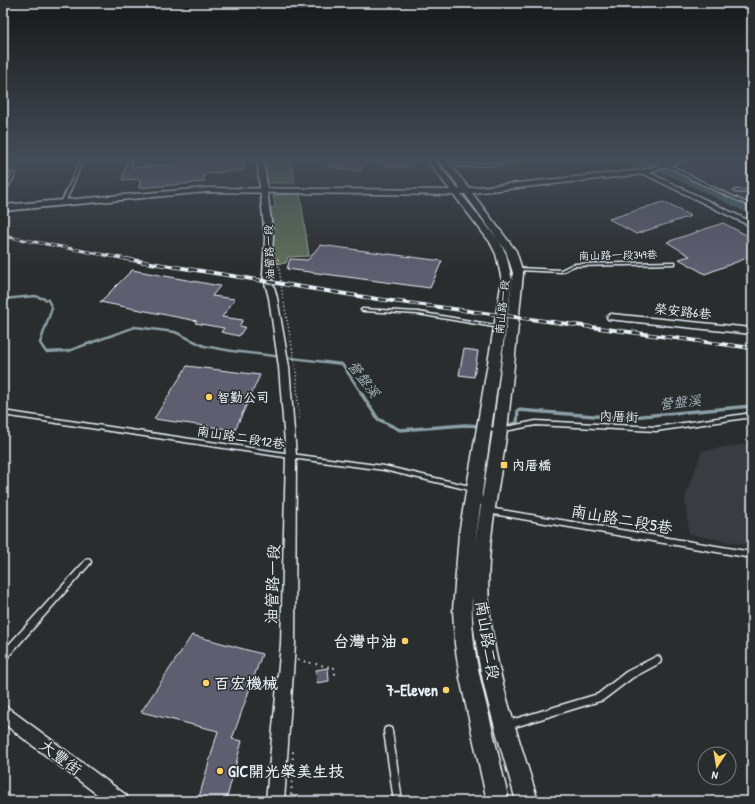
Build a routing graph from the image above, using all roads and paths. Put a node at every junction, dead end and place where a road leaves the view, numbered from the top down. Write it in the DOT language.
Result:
graph roads {
  1 [pos="65,196"];
  2 [pos="146,196"];
  3 [pos="265,196"];
  4 [pos="458,196"];
  5 [pos="470,196"];
  6 [pos="693,196"];
  7 [pos="730,196"];
  8 [pos="62,203"];
  9 [pos="752,206"];
  10 [pos="3,208"];
  11 [pos="752,225"];
  12 [pos="277,256"];
  13 [pos="674,263"];
  14 [pos="517,269"];
  15 [pos="363,310"];
  16 [pos="611,317"];
  17 [pos="500,327"];
  18 [pos="752,332"];
  19 [pos="290,368"];
  20 [pos="3,413"];
  21 [pos="752,415"];
  22 [pos="492,429"];
  23 [pos="291,456"];
  24 [pos="474,489"];
  25 [pos="487,510"];
  26 [pos="752,555"];
  27 [pos="88,562"];
  28 [pos="3,656"];
  29 [pos="287,658"];
  30 [pos="657,660"];
  31 [pos="336,679"];
  32 [pos="3,713"];
  33 [pos="505,726"];
  34 [pos="388,731"];
  35 [pos="120,801"];
  36 [pos="275,801"];
  37 [pos="398,801"];
  38 [pos="498,801"];
  39 [pos="527,801"];
  1 -- 8 [label="lane"];
  2 -- 8 [label="street"];
  3 -- 19 [label="street, 油管路一段"];
  4 -- 17 [label="street, 南山路一段"];
  5 -- 14 [label="street, 南山路一段"];
  6 -- 11 [label="street"];
  7 -- 9 [label="lane"];
  8 -- 10 [label="street"];
  12 -- 19 [label="path"];
  13 -- 14 [label="lane, 南山路一段349巷"];
  14 -- 22 [label="street, 南山路一段"];
  15 -- 17 [label="lane"];
  16 -- 18 [label="street, 榮安路6巷"];
  17 -- 22 [label="street, 南山路一段"];
  19 -- 23 [label="street, 油管路一段"];
  20 -- 23 [label="lane, 南山路二段12巷"];
  21 -- 22 [label="lane, 內厝街"];
  22 -- 24 [label="street, 南山路二段"];
  22 -- 25 [label="street, 南山路二段"];
  23 -- 24 [label="lane, 南山路二段12巷"];
  23 -- 29 [label="street, 油管路一段"];
  24 -- 25 [label="lane"];
  24 -- 38 [label="street, 南山路二段"];
  25 -- 26 [label="lane, 南山路二段5巷"];
  25 -- 33 [label="street, 南山路二段"];
  27 -- 28 [label="lane"];
  29 -- 31 [label="path"];
  29 -- 36 [label="street, 油管路一段"];
  30 -- 33 [label="lane"];
  32 -- 35 [label="street, 大豐街"];
  33 -- 39 [label="street, 南山路二段"];
  34 -- 37 [label="lane"];
}
